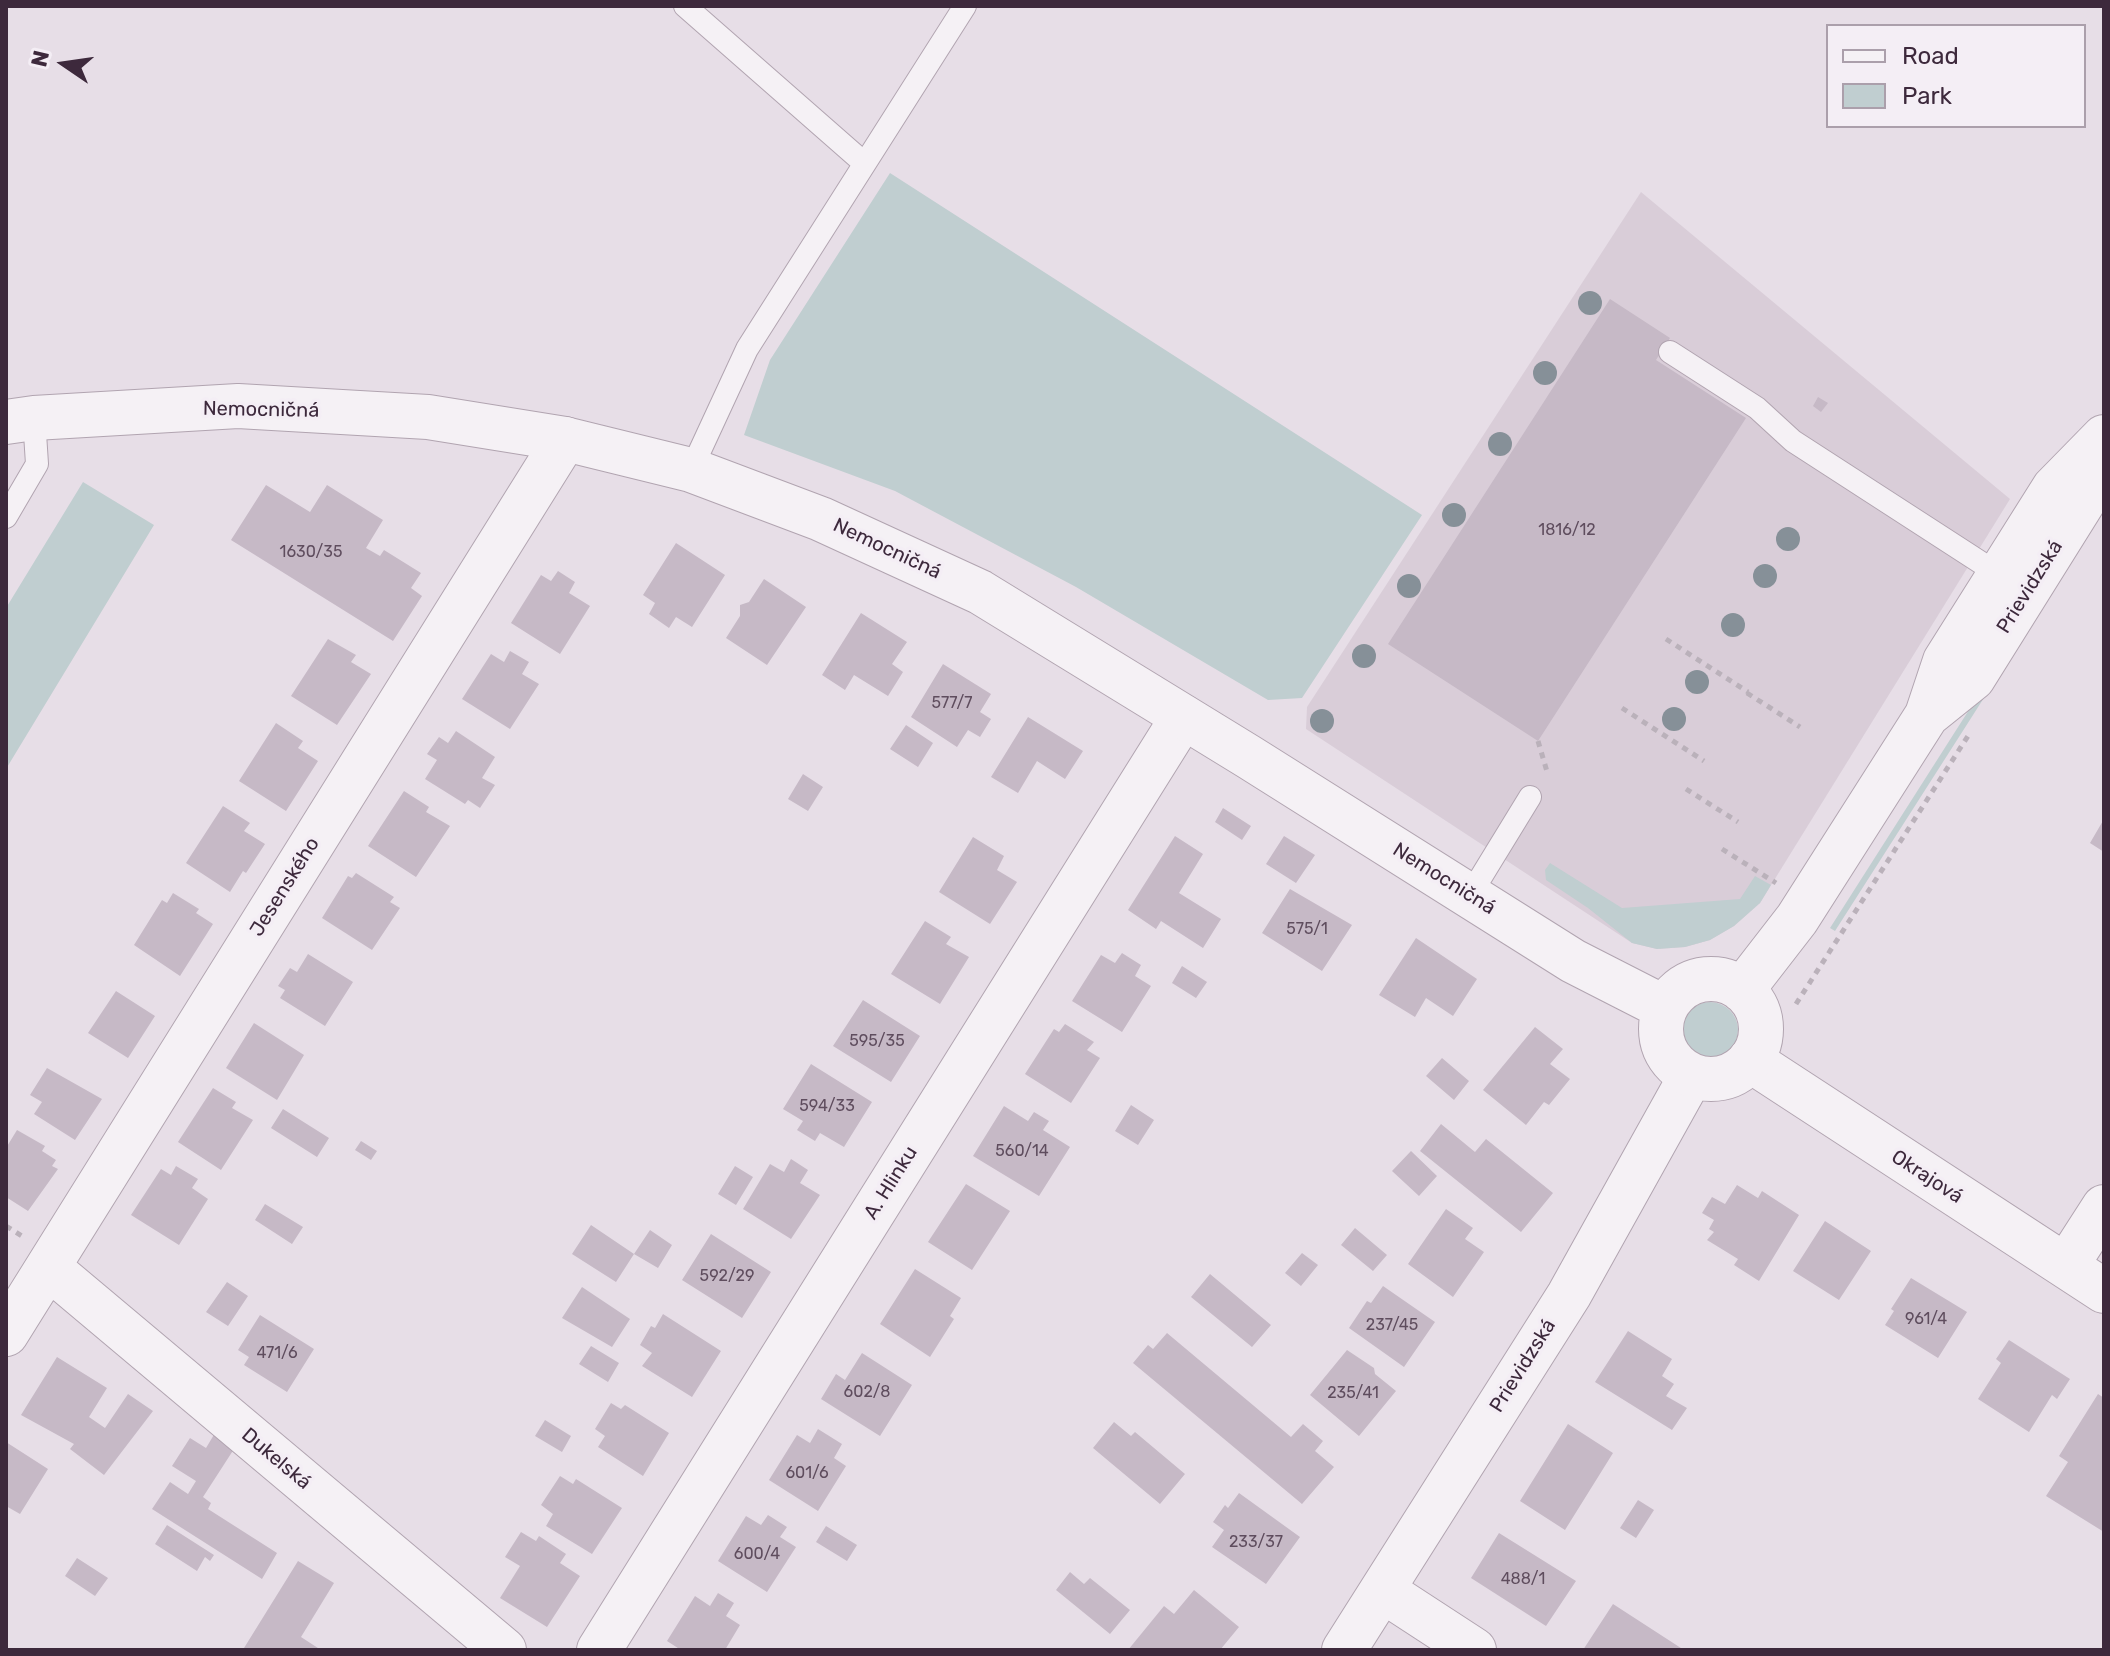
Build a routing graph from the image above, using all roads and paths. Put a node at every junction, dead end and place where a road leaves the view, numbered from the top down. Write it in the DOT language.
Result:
graph roads {
  1 [pos="685,6"];
  2 [pos="965,6"];
  3 [pos="864,163"];
  4 [pos="1670,352"];
  5 [pos="20,420"];
  6 [pos="2104,438"];
  7 [pos="565,439"];
  8 [pos="691,470"];
  9 [pos="6,517"];
  10 [pos="2000,575"];
  11 [pos="1666,639"];
  12 [pos="1622,708"];
  13 [pos="1927,715"];
  14 [pos="1183,717"];
  15 [pos="1800,727"];
  16 [pos="1970,733"];
  17 [pos="1704,761"];
  18 [pos="1686,789"];
  19 [pos="1530,797"];
  20 [pos="1738,822"];
  21 [pos="1722,849"];
  22 [pos="1780,886"];
  23 [pos="1470,895"];
  24 [pos="1742,990"];
  25 [pos="1796,1004"];
  26 [pos="1665,1008"];
  27 [pos="1750,1060"];
  28 [pos="1691,1076"];
  29 [pos="2104,1207"];
  30 [pos="2066,1266"];
  31 [pos="48,1267"];
  32 [pos="2104,1291"];
  33 [pos="6,1334"];
  34 [pos="1382,1590"];
  35 [pos="504,1650"];
  36 [pos="599,1650"];
  37 [pos="1344,1650"];
  38 [pos="1474,1650"];
  1 -- 3 [label="lane"];
  2 -- 3 [label="lane"];
  3 -- 8 [label="lane"];
  4 -- 10 [label="lane"];
  5 -- 7 [label="street, Nemocničná"];
  5 -- 9 [label="lane"];
  6 -- 10 [label="street, Prievidzská"];
  6 -- 13 [label="street, Prievidzská"];
  7 -- 8 [label="street, Nemocničná"];
  7 -- 31 [label="street, Jesenského"];
  8 -- 14 [label="street, Nemocničná"];
  10 -- 13 [label="street, Prievidzská"];
  11 -- 15 [label="path"];
  12 -- 17 [label="path"];
  13 -- 24 [label="street, Prievidzská"];
  14 -- 23 [label="street, Nemocničná"];
  14 -- 36 [label="street, A. Hlinku"];
  16 -- 25 [label="path"];
  18 -- 20 [label="path"];
  19 -- 23 [label="lane"];
  21 -- 22 [label="path"];
  23 -- 26 [label="street, Nemocničná"];
  24 -- 26 [label="street"];
  24 -- 27 [label="street"];
  26 -- 28 [label="street"];
  27 -- 28 [label="street"];
  27 -- 30 [label="street, Okrajová"];
  28 -- 34 [label="street, Prievidzská"];
  29 -- 30 [label="street"];
  30 -- 32 [label="street, Okrajová"];
  31 -- 33 [label="street, Jesenského"];
  31 -- 35 [label="street, Dukelská"];
  34 -- 37 [label="street, Prievidzská"];
  34 -- 38 [label="street"];
}
